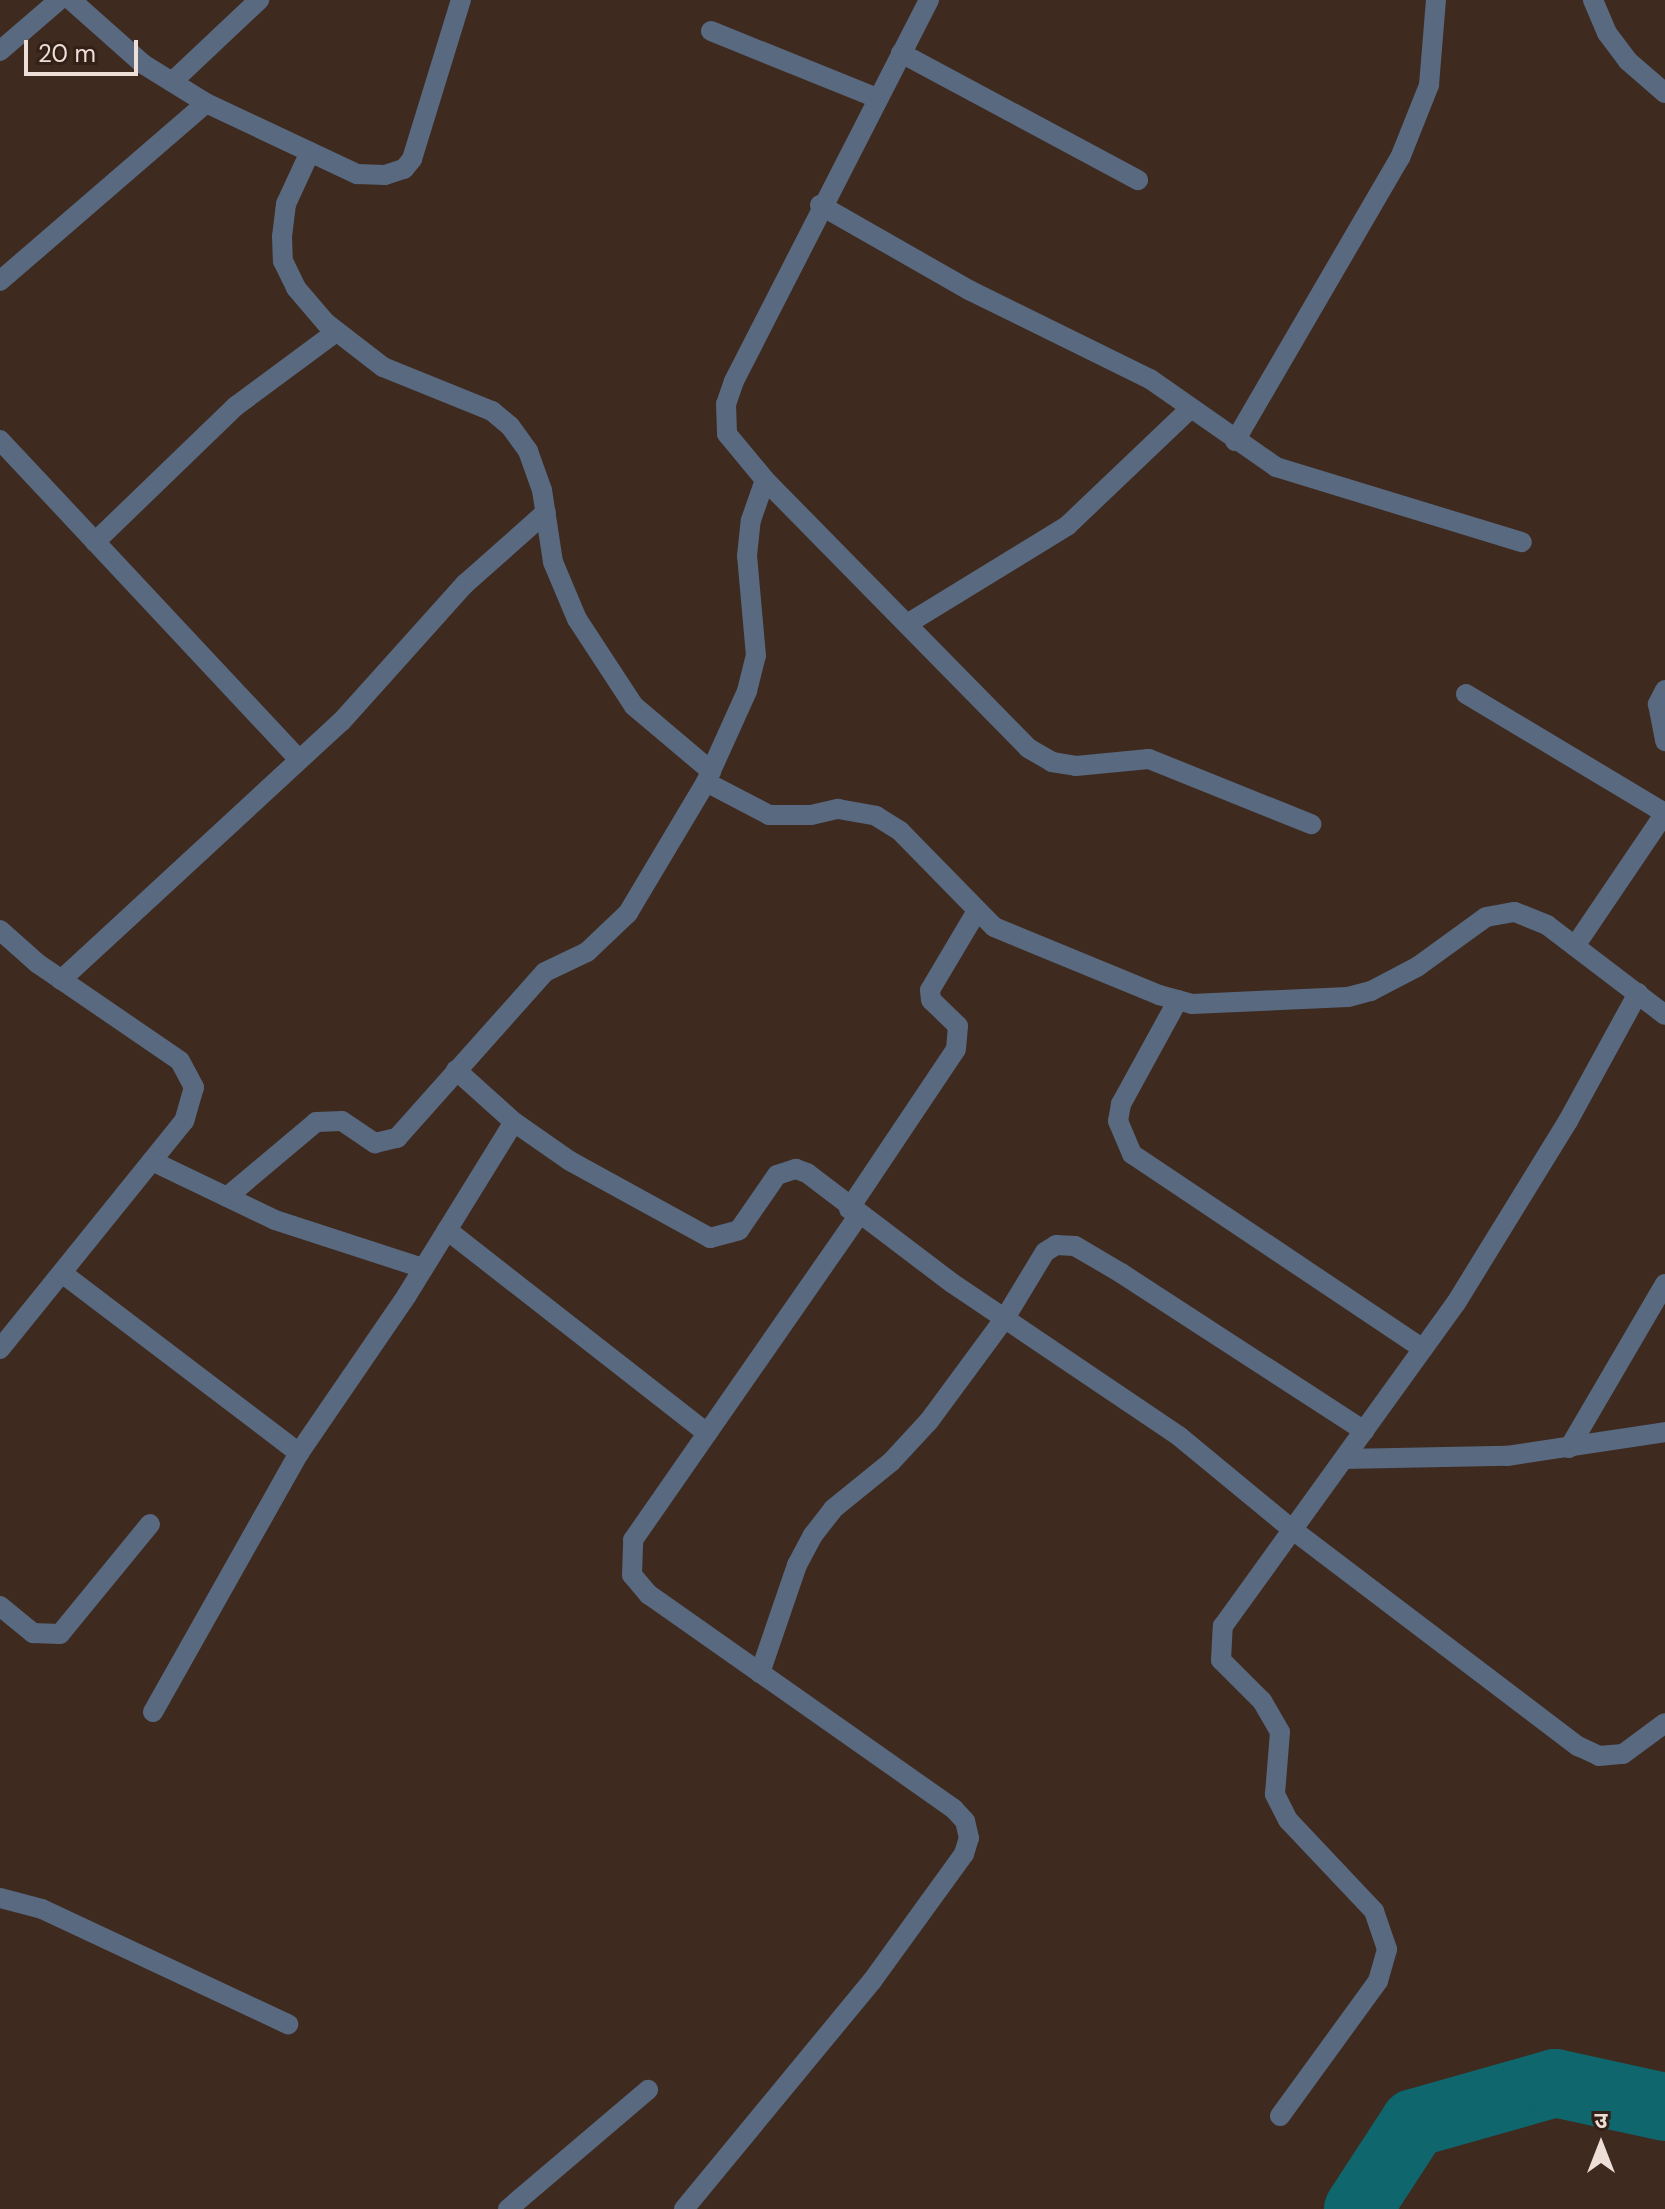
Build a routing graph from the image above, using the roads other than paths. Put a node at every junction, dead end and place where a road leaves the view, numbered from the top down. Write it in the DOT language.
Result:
graph roads {
  1 [pos="59,0"];
  2 [pos="259,0"];
  3 [pos="461,0"];
  4 [pos="929,0"];
  5 [pos="1436,0"];
  6 [pos="1593,0"];
  7 [pos="85,4"];
  8 [pos="711,31"];
  9 [pos="0,51"];
  10 [pos="901,53"];
  11 [pos="172,82"];
  12 [pos="1665,93"];
  13 [pos="877,98"];
  14 [pos="206,103"];
  15 [pos="310,152"];
  16 [pos="1138,180"];
  17 [pos="820,205"];
  18 [pos="0,281"];
  19 [pos="336,332"];
  20 [pos="1190,409"];
  21 [pos="0,440"];
  22 [pos="1235,441"];
  23 [pos="765,480"];
  24 [pos="546,512"];
  25 [pos="95,542"];
  26 [pos="1522,542"];
  27 [pos="907,624"];
  28 [pos="1665,690"];
  29 [pos="1466,694"];
  30 [pos="1665,741"];
  31 [pos="299,759"];
  32 [pos="708,776"];
  33 [pos="1311,824"];
  34 [pos="977,911"];
  35 [pos="0,930"];
  36 [pos="1575,946"];
  37 [pos="61,980"];
  38 [pos="1638,993"];
  39 [pos="1178,1000"];
  40 [pos="1665,1015"];
  41 [pos="456,1070"];
  42 [pos="514,1122"];
  43 [pos="152,1161"];
  44 [pos="227,1197"];
  45 [pos="853,1212"];
  46 [pos="447,1230"];
  47 [pos="423,1268"];
  48 [pos="62,1273"];
  49 [pos="1665,1284"];
  50 [pos="1005,1318"];
  51 [pos="0,1349"];
  52 [pos="1423,1349"];
  53 [pos="1364,1431"];
  54 [pos="1665,1432"];
  55 [pos="707,1433"];
  56 [pos="1569,1448"];
  57 [pos="299,1453"];
  58 [pos="1344,1459"];
  59 [pos="150,1524"];
  60 [pos="1293,1530"];
  61 [pos="0,1606"];
  62 [pos="760,1673"];
  63 [pos="153,1712"];
  64 [pos="1665,1723"];
  65 [pos="0,1898"];
  66 [pos="288,2024"];
  67 [pos="648,2090"];
  68 [pos="1280,2116"];
  69 [pos="508,2209"];
  70 [pos="684,2209"];
  1 -- 9 [label="street"];
  2 -- 11 [label="street"];
  3 -- 15 [label="street"];
  4 -- 10 [label="street"];
  5 -- 22 [label="street"];
  6 -- 12 [label="street"];
  7 -- 11 [label="street"];
  8 -- 13 [label="street"];
  10 -- 13 [label="street"];
  10 -- 16 [label="street"];
  11 -- 14 [label="street"];
  13 -- 17 [label="street"];
  14 -- 15 [label="street"];
  14 -- 18 [label="street"];
  15 -- 19 [label="street"];
  17 -- 20 [label="street"];
  17 -- 23 [label="street"];
  19 -- 24 [label="street"];
  19 -- 25 [label="street"];
  20 -- 22 [label="street"];
  20 -- 27 [label="street"];
  21 -- 25 [label="street"];
  22 -- 26 [label="street"];
  23 -- 27 [label="street"];
  23 -- 32 [label="street"];
  24 -- 31 [label="street"];
  24 -- 32 [label="street"];
  25 -- 31 [label="street"];
  27 -- 33 [label="street"];
  28 -- 30 [label="street"];
  29 -- 36 [label="street"];
  31 -- 37 [label="street"];
  32 -- 34 [label="street"];
  32 -- 41 [label="street"];
  34 -- 39 [label="street"];
  34 -- 45 [label="street"];
  35 -- 37 [label="street"];
  36 -- 38 [label="street"];
  36 -- 39 [label="street"];
  37 -- 43 [label="street"];
  38 -- 40 [label="street"];
  38 -- 52 [label="street"];
  39 -- 52 [label="street"];
  41 -- 42 [label="street"];
  41 -- 44 [label="street"];
  42 -- 45 [label="street"];
  42 -- 46 [label="street"];
  43 -- 44 [label="street"];
  43 -- 48 [label="street"];
  44 -- 47 [label="street"];
  45 -- 50 [label="street"];
  45 -- 55 [label="street"];
  46 -- 47 [label="street"];
  46 -- 55 [label="street"];
  47 -- 57 [label="street"];
  48 -- 51 [label="street"];
  48 -- 57 [label="street"];
  49 -- 56 [label="street"];
  50 -- 53 [label="street"];
  50 -- 60 [label="street"];
  50 -- 62 [label="street"];
  52 -- 53 [label="street"];
  53 -- 58 [label="street"];
  54 -- 56 [label="street"];
  55 -- 62 [label="street"];
  56 -- 58 [label="street"];
  57 -- 63 [label="street"];
  58 -- 60 [label="street"];
  59 -- 61 [label="street"];
  60 -- 64 [label="street"];
  60 -- 68 [label="street"];
  62 -- 70 [label="street"];
  65 -- 66 [label="street"];
  67 -- 69 [label="street"];
}
